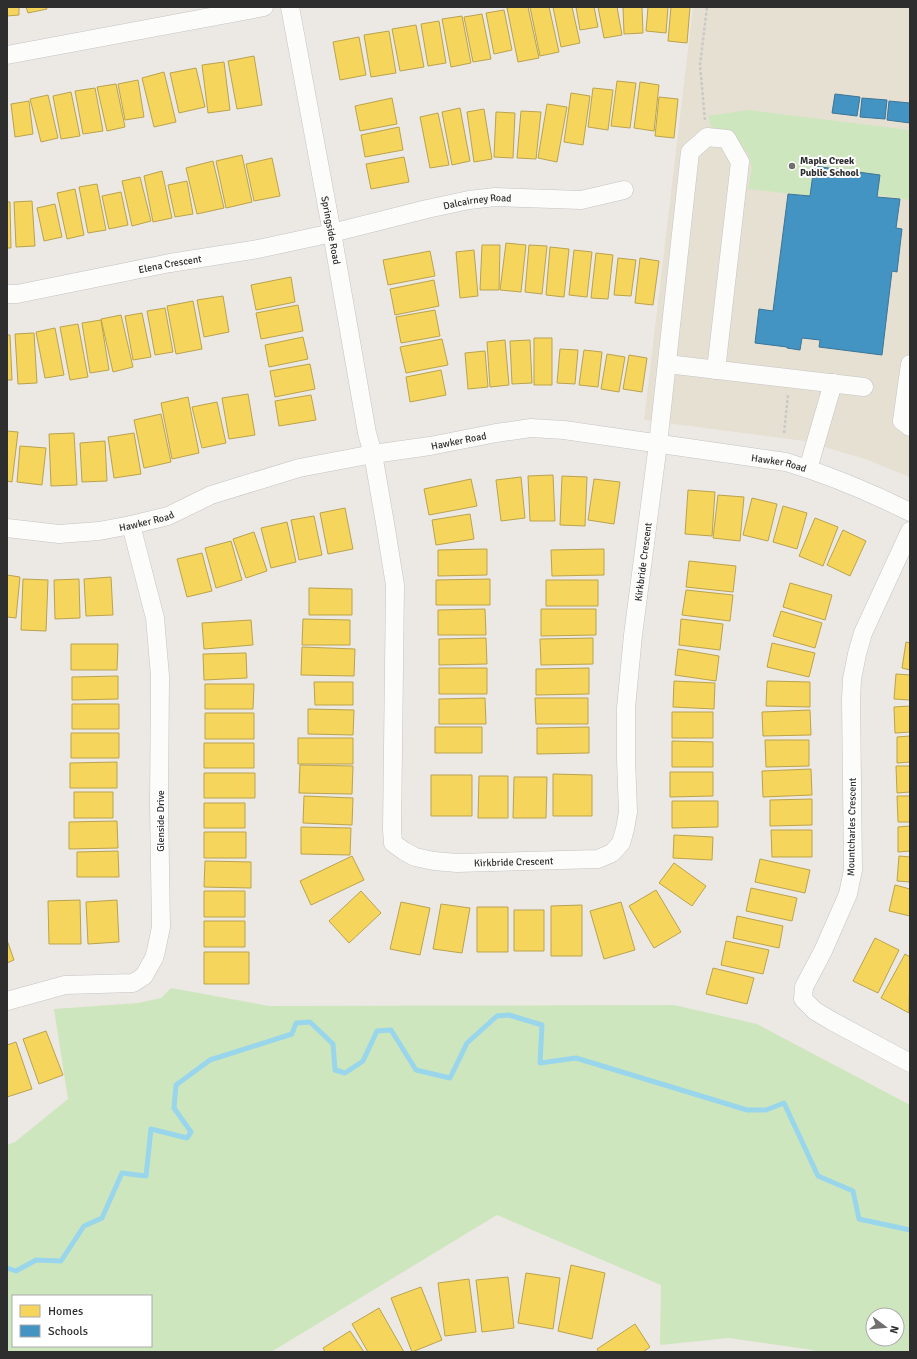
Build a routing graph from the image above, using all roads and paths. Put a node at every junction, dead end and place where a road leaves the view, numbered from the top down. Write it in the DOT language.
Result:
graph roads {
  1 [pos="264,7"];
  2 [pos="290,7"];
  3 [pos="707,7"];
  4 [pos="7,55"];
  5 [pos="707,137"];
  6 [pos="624,190"];
  7 [pos="332,233"];
  8 [pos="7,294"];
  9 [pos="667,364"];
  10 [pos="910,364"];
  11 [pos="716,370"];
  12 [pos="790,378"];
  13 [pos="833,383"];
  14 [pos="864,387"];
  15 [pos="910,427"];
  16 [pos="784,433"];
  17 [pos="658,444"];
  18 [pos="373,454"];
  19 [pos="808,469"];
  20 [pos="910,512"];
  21 [pos="132,525"];
  22 [pos="7,528"];
  23 [pos="910,532"];
  24 [pos="7,1001"];
  25 [pos="910,1063"];
  1 -- 4 [label="street"];
  2 -- 7 [label="street, Springside Road"];
  3 -- 5 [label="path"];
  5 -- 9 [label="street"];
  5 -- 11 [label="street"];
  6 -- 7 [label="street, Dalcairney Road"];
  7 -- 8 [label="street, Elena Crescent"];
  7 -- 18 [label="street, Springside Road"];
  9 -- 11 [label="street"];
  9 -- 17 [label="street"];
  10 -- 15 [label="street"];
  11 -- 12 [label="street"];
  12 -- 13 [label="street"];
  12 -- 16 [label="path"];
  13 -- 14 [label="street"];
  13 -- 19 [label="street"];
  17 -- 18 [label="street, Hawker Road"];
  17 -- 18 [label="street, Kirkbride Crescent"];
  17 -- 19 [label="street, Hawker Road"];
  18 -- 21 [label="street, Hawker Road"];
  19 -- 20 [label="street, Hawker Road"];
  21 -- 22 [label="street, Hawker Road"];
  21 -- 24 [label="street, Glenside Drive"];
  23 -- 25 [label="street, Mountcharles Crescent"];
}
